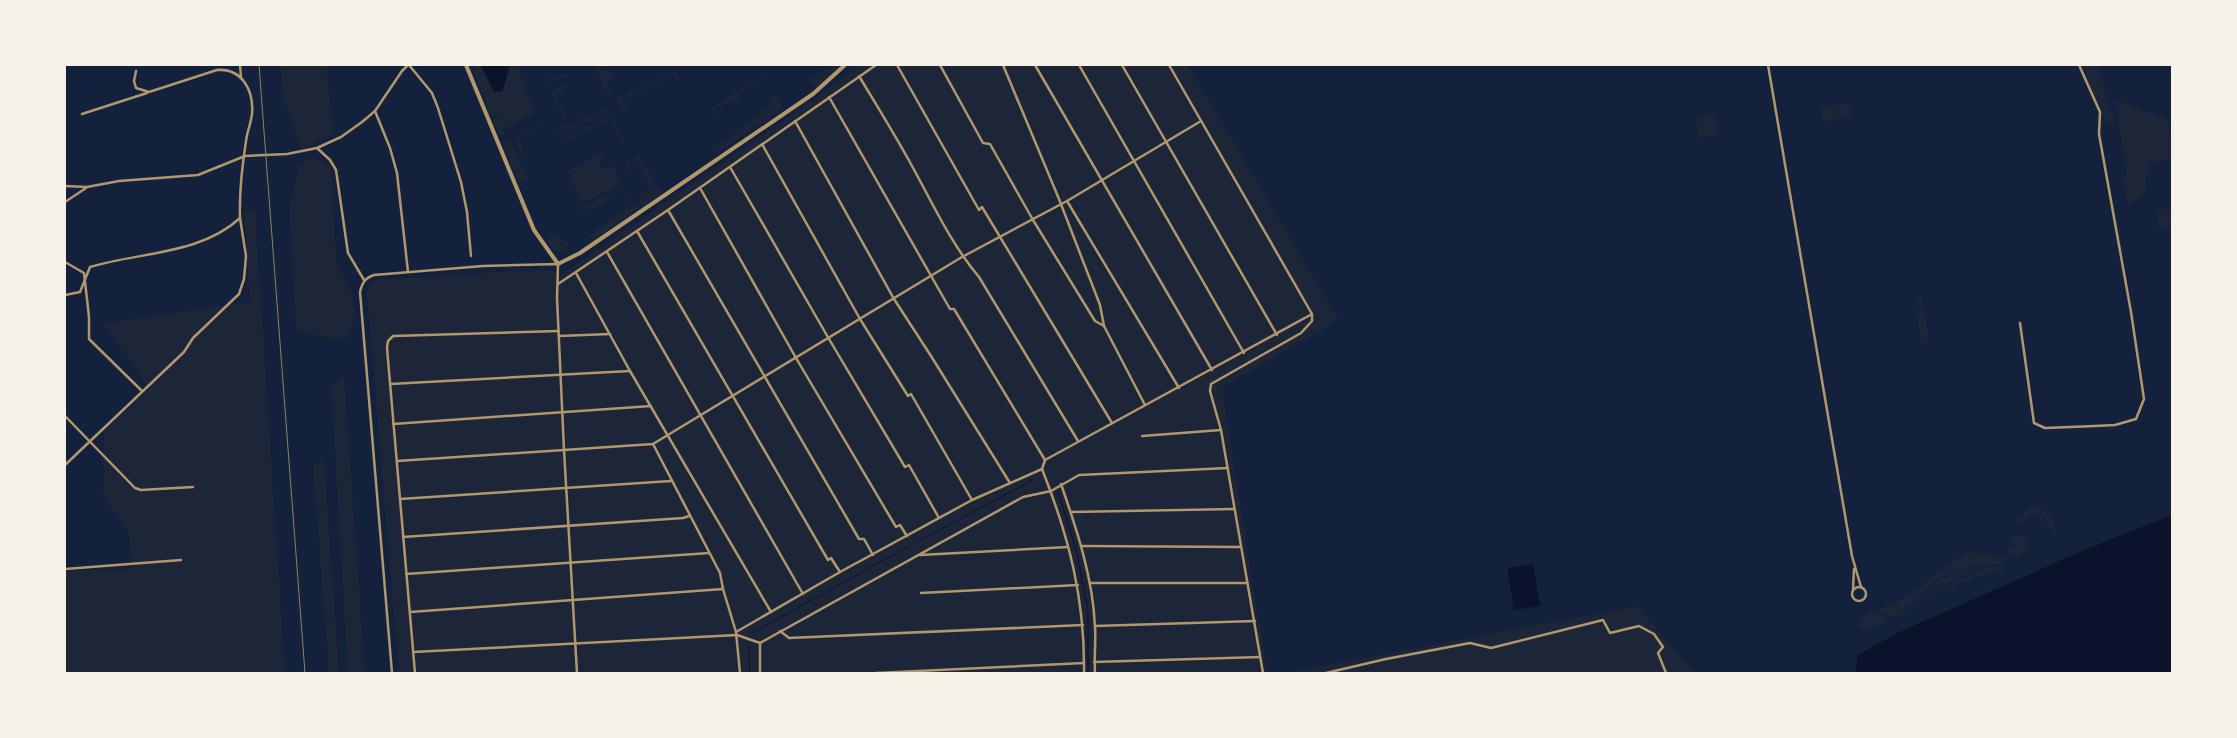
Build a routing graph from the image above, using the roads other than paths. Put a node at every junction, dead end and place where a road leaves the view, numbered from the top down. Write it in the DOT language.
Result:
graph roads {
  1 [pos="240,65"];
  2 [pos="408,65"];
  3 [pos="466,65"];
  4 [pos="845,65"];
  5 [pos="876,65"];
  6 [pos="897,65"];
  7 [pos="940,65"];
  8 [pos="1003,65"];
  9 [pos="1034,65"];
  10 [pos="1079,65"];
  11 [pos="1122,65"];
  12 [pos="1169,65"];
  13 [pos="1768,65"];
  14 [pos="2079,65"];
  15 [pos="136,71"];
  16 [pos="859,76"];
  17 [pos="241,77"];
  18 [pos="149,92"];
  19 [pos="829,97"];
  20 [pos="375,111"];
  21 [pos="82,114"];
  22 [pos="794,121"];
  23 [pos="1201,121"];
  24 [pos="1166,142"];
  25 [pos="762,144"];
  26 [pos="317,148"];
  27 [pos="244,156"];
  28 [pos="1134,162"];
  29 [pos="730,167"];
  30 [pos="1101,181"];
  31 [pos="65,186"];
  32 [pos="87,188"];
  33 [pos="700,188"];
  34 [pos="1067,201"];
  35 [pos="65,202"];
  36 [pos="1060,205"];
  37 [pos="668,210"];
  38 [pos="240,218"];
  39 [pos="1033,220"];
  40 [pos="638,230"];
  41 [pos="1000,238"];
  42 [pos="607,252"];
  43 [pos="471,256"];
  44 [pos="962,257"];
  45 [pos="65,262"];
  46 [pos="558,264"];
  47 [pos="408,272"];
  48 [pos="576,273"];
  49 [pos="930,277"];
  50 [pos="85,278"];
  51 [pos="364,280"];
  52 [pos="558,284"];
  53 [pos="65,295"];
  54 [pos="894,299"];
  55 [pos="1312,314"];
  56 [pos="860,320"];
  57 [pos="2020,323"];
  58 [pos="1104,326"];
  59 [pos="559,331"];
  60 [pos="610,334"];
  61 [pos="1277,335"];
  62 [pos="559,336"];
  63 [pos="829,339"];
  64 [pos="1244,353"];
  65 [pos="796,358"];
  66 [pos="1212,370"];
  67 [pos="630,371"];
  68 [pos="561,375"];
  69 [pos="764,377"];
  70 [pos="390,384"];
  71 [pos="1178,388"];
  72 [pos="142,392"];
  73 [pos="732,395"];
  74 [pos="1145,405"];
  75 [pos="651,406"];
  76 [pos="562,412"];
  77 [pos="699,415"];
  78 [pos="65,416"];
  79 [pos="1112,423"];
  80 [pos="394,424"];
  81 [pos="1221,430"];
  82 [pos="668,434"];
  83 [pos="1142,436"];
  84 [pos="90,441"];
  85 [pos="1078,441"];
  86 [pos="652,444"];
  87 [pos="564,450"];
  88 [pos="1045,460"];
  89 [pos="397,461"];
  90 [pos="65,465"];
  91 [pos="1228,468"];
  92 [pos="1042,469"];
  93 [pos="671,480"];
  94 [pos="1010,483"];
  95 [pos="1061,484"];
  96 [pos="193,487"];
  97 [pos="567,488"];
  98 [pos="1051,491"];
  99 [pos="400,499"];
  100 [pos="972,500"];
  101 [pos="1234,509"];
  102 [pos="1071,512"];
  103 [pos="689,516"];
  104 [pos="940,518"];
  105 [pos="569,526"];
  106 [pos="403,536"];
  107 [pos="907,536"];
  108 [pos="1081,546"];
  109 [pos="1068,547"];
  110 [pos="1241,547"];
  111 [pos="709,554"];
  112 [pos="873,555"];
  113 [pos="918,555"];
  114 [pos="181,560"];
  115 [pos="571,563"];
  116 [pos="1854,568"];
  117 [pos="65,570"];
  118 [pos="840,572"];
  119 [pos="406,574"];
  120 [pos="1090,583"];
  121 [pos="1247,583"];
  122 [pos="1078,585"];
  123 [pos="1861,587"];
  124 [pos="723,589"];
  125 [pos="1853,589"];
  126 [pos="921,593"];
  127 [pos="803,594"];
  128 [pos="573,601"];
  129 [pos="410,612"];
  130 [pos="771,612"];
  131 [pos="1255,621"];
  132 [pos="1083,625"];
  133 [pos="1095,626"];
  134 [pos="780,631"];
  135 [pos="737,634"];
  136 [pos="576,643"];
  137 [pos="760,643"];
  138 [pos="413,652"];
  139 [pos="1260,657"];
  140 [pos="1094,662"];
  141 [pos="1084,663"];
  142 [pos="392,673"];
  143 [pos="415,673"];
  144 [pos="577,673"];
  145 [pos="740,673"];
  146 [pos="760,673"];
  147 [pos="876,673"];
  148 [pos="1084,673"];
  149 [pos="1095,673"];
  150 [pos="1263,673"];
  151 [pos="1326,673"];
  152 [pos="1666,673"];
  1 -- 17 [label="street"];
  2 -- 20 [label="street"];
  2 -- 43 [label="street"];
  3 -- 46 [label="street"];
  4 -- 46 [label="street"];
  5 -- 16 [label="street"];
  6 -- 41 [label="street"];
  7 -- 39 [label="street"];
  8 -- 36 [label="street"];
  9 -- 30 [label="street"];
  10 -- 28 [label="street"];
  11 -- 24 [label="street"];
  12 -- 23 [label="street"];
  13 -- 116 [label="street"];
  14 -- 57 [label="street"];
  15 -- 18 [label="street"];
  16 -- 19 [label="street"];
  16 -- 44 [label="street"];
  17 -- 18 [label="street"];
  17 -- 27 [label="street"];
  18 -- 21 [label="street"];
  19 -- 22 [label="street"];
  19 -- 49 [label="street"];
  20 -- 26 [label="street"];
  20 -- 47 [label="street"];
  22 -- 25 [label="street"];
  22 -- 54 [label="street"];
  23 -- 24 [label="street"];
  23 -- 55 [label="street"];
  24 -- 28 [label="street"];
  24 -- 61 [label="street"];
  25 -- 29 [label="street"];
  25 -- 56 [label="street"];
  26 -- 27 [label="street"];
  26 -- 51 [label="street"];
  27 -- 32 [label="street"];
  27 -- 38 [label="street"];
  28 -- 30 [label="street"];
  28 -- 64 [label="street"];
  29 -- 33 [label="street"];
  29 -- 63 [label="street"];
  30 -- 34 [label="street"];
  30 -- 66 [label="street"];
  31 -- 32 [label="street"];
  32 -- 35 [label="street"];
  33 -- 37 [label="street"];
  33 -- 65 [label="street"];
  34 -- 36 [label="street"];
  34 -- 71 [label="street"];
  36 -- 39 [label="street"];
  36 -- 58 [label="street"];
  37 -- 40 [label="street"];
  37 -- 69 [label="street"];
  38 -- 50 [label="street"];
  38 -- 72 [label="street"];
  39 -- 41 [label="street"];
  39 -- 58 [label="street"];
  40 -- 42 [label="street"];
  40 -- 73 [label="street"];
  41 -- 44 [label="street"];
  41 -- 79 [label="street"];
  42 -- 48 [label="street"];
  42 -- 77 [label="street"];
  44 -- 49 [label="street"];
  44 -- 85 [label="street"];
  45 -- 50 [label="street"];
  46 -- 47 [label="street"];
  46 -- 52 [label="street"];
  47 -- 51 [label="street"];
  48 -- 52 [label="street"];
  48 -- 60 [label="street"];
  49 -- 54 [label="street"];
  49 -- 88 [label="street"];
  50 -- 53 [label="street"];
  50 -- 72 [label="street"];
  51 -- 142 [label="street"];
  52 -- 59 [label="street"];
  54 -- 56 [label="street"];
  54 -- 94 [label="street"];
  55 -- 61 [label="street"];
  55 -- 81 [label="street"];
  56 -- 63 [label="street"];
  56 -- 100 [label="street"];
  58 -- 74 [label="street"];
  59 -- 62 [label="street"];
  59 -- 70 [label="street"];
  60 -- 62 [label="street"];
  60 -- 67 [label="street"];
  61 -- 64 [label="street"];
  62 -- 68 [label="street"];
  63 -- 65 [label="street"];
  63 -- 104 [label="street"];
  64 -- 66 [label="street"];
  65 -- 69 [label="street"];
  65 -- 107 [label="street"];
  66 -- 71 [label="street"];
  67 -- 68 [label="street"];
  67 -- 75 [label="street"];
  68 -- 70 [label="street"];
  68 -- 76 [label="street"];
  69 -- 73 [label="street"];
  69 -- 112 [label="street"];
  70 -- 80 [label="street"];
  71 -- 74 [label="street"];
  72 -- 84 [label="street"];
  73 -- 77 [label="street"];
  73 -- 118 [label="street"];
  74 -- 79 [label="street"];
  75 -- 76 [label="street"];
  75 -- 82 [label="street"];
  76 -- 80 [label="street"];
  76 -- 87 [label="street"];
  77 -- 82 [label="street"];
  77 -- 127 [label="street"];
  78 -- 84 [label="street"];
  79 -- 85 [label="street"];
  80 -- 89 [label="street"];
  81 -- 83 [label="street"];
  81 -- 91 [label="street"];
  82 -- 86 [label="street"];
  82 -- 130 [label="street"];
  84 -- 90 [label="street"];
  84 -- 96 [label="street"];
  85 -- 88 [label="street"];
  86 -- 87 [label="street"];
  86 -- 93 [label="street"];
  87 -- 89 [label="street"];
  87 -- 97 [label="street"];
  88 -- 92 [label="street"];
  89 -- 99 [label="street"];
  91 -- 95 [label="street"];
  91 -- 101 [label="street"];
  92 -- 94 [label="street"];
  92 -- 98 [label="street"];
  93 -- 97 [label="street"];
  93 -- 103 [label="street"];
  94 -- 100 [label="street"];
  95 -- 98 [label="street"];
  95 -- 102 [label="street"];
  97 -- 99 [label="street"];
  97 -- 105 [label="street"];
  98 -- 109 [label="street"];
  98 -- 113 [label="street"];
  99 -- 106 [label="street"];
  100 -- 104 [label="street"];
  101 -- 102 [label="street"];
  101 -- 110 [label="street"];
  102 -- 108 [label="street"];
  103 -- 105 [label="street"];
  103 -- 111 [label="street"];
  104 -- 107 [label="street"];
  105 -- 106 [label="street"];
  105 -- 115 [label="street"];
  106 -- 119 [label="street"];
  107 -- 112 [label="street"];
  108 -- 110 [label="street"];
  108 -- 120 [label="street"];
  109 -- 113 [label="street"];
  109 -- 122 [label="street"];
  110 -- 121 [label="street"];
  111 -- 115 [label="street"];
  111 -- 124 [label="street"];
  112 -- 118 [label="street"];
  113 -- 134 [label="street"];
  114 -- 117 [label="street"];
  115 -- 119 [label="street"];
  115 -- 128 [label="street"];
  116 -- 123 [label="street"];
  116 -- 125 [label="street"];
  118 -- 127 [label="street"];
  119 -- 129 [label="street"];
  120 -- 121 [label="street"];
  120 -- 133 [label="street"];
  121 -- 131 [label="street"];
  122 -- 126 [label="street"];
  122 -- 132 [label="street"];
  123 -- 125 [label="street"];
  123 -- 125 [label="street"];
  124 -- 128 [label="street"];
  124 -- 135 [label="street"];
  127 -- 130 [label="street"];
  128 -- 129 [label="street"];
  128 -- 136 [label="street"];
  129 -- 138 [label="street"];
  130 -- 135 [label="street"];
  131 -- 133 [label="street"];
  131 -- 139 [label="street"];
  132 -- 134 [label="street"];
  132 -- 141 [label="street"];
  133 -- 140 [label="street"];
  134 -- 137 [label="street"];
  135 -- 136 [label="street"];
  135 -- 137 [label="street"];
  135 -- 145 [label="street"];
  136 -- 138 [label="street"];
  136 -- 144 [label="street"];
  137 -- 146 [label="street"];
  138 -- 143 [label="street"];
  139 -- 140 [label="street"];
  139 -- 150 [label="street"];
  140 -- 149 [label="street"];
  141 -- 147 [label="street"];
  141 -- 148 [label="street"];
  151 -- 152 [label="street"];
}
